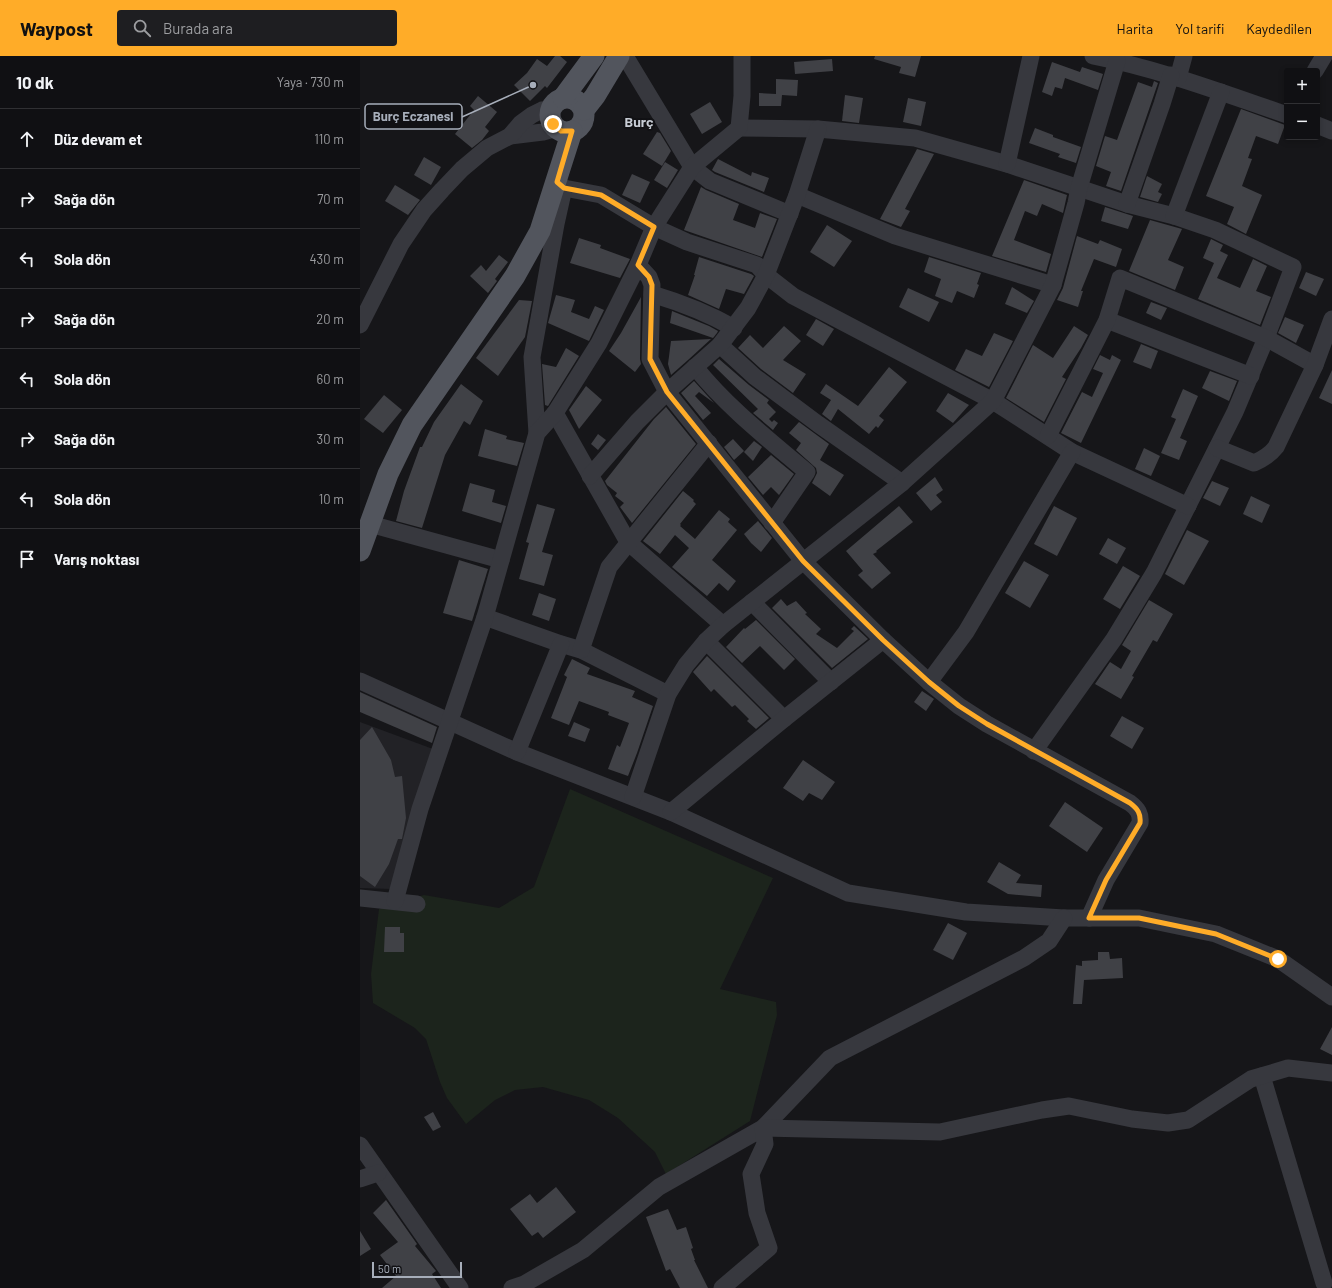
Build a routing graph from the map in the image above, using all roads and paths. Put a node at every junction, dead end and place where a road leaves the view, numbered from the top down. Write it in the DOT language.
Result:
graph roads {
  1 [pos="619,56"];
  2 [pos="625,56"];
  3 [pos="742,56"];
  4 [pos="1031,56"];
  5 [pos="1093,56"];
  6 [pos="1184,56"];
  7 [pos="1324,56"];
  8 [pos="588,58"];
  9 [pos="1117,61"];
  10 [pos="1317,68"];
  11 [pos="1174,76"];
  12 [pos="606,77"];
  13 [pos="1221,92"];
  14 [pos="557,103"];
  15 [pos="584,110"];
  16 [pos="1284,114"];
  17 [pos="1320,126"];
  18 [pos="739,128"];
  19 [pos="818,129"];
  20 [pos="564,130"];
  21 [pos="1332,131"];
  22 [pos="510,136"];
  23 [pos="1007,164"];
  24 [pos="692,166"];
  25 [pos="560,185"];
  26 [pos="1079,188"];
  27 [pos="797,195"];
  28 [pos="1127,204"];
  29 [pos="790,214"];
  30 [pos="1174,216"];
  31 [pos="654,227"];
  32 [pos="638,265"];
  33 [pos="766,275"];
  34 [pos="1053,285"];
  35 [pos="652,294"];
  36 [pos="1332,319"];
  37 [pos="1107,320"];
  38 [pos="360,326"];
  39 [pos="734,328"];
  40 [pos="1266,338"];
  41 [pos="720,345"];
  42 [pos="1315,365"];
  43 [pos="695,367"];
  44 [pos="1250,376"];
  45 [pos="667,392"];
  46 [pos="993,401"];
  47 [pos="555,413"];
  48 [pos="537,433"];
  49 [pos="1048,436"];
  50 [pos="709,443"];
  51 [pos="1217,448"];
  52 [pos="1072,452"];
  53 [pos="590,476"];
  54 [pos="902,483"];
  55 [pos="1188,506"];
  56 [pos="772,523"];
  57 [pos="370,524"];
  58 [pos="628,542"];
  59 [pos="360,551"];
  60 [pos="501,560"];
  61 [pos="803,561"];
  62 [pos="752,602"];
  63 [pos="485,617"];
  64 [pos="723,625"];
  65 [pos="883,640"];
  66 [pos="706,641"];
  67 [pos="561,644"];
  68 [pos="581,650"];
  69 [pos="360,682"];
  70 [pos="831,682"];
  71 [pos="929,682"];
  72 [pos="668,694"];
  73 [pos="784,719"];
  74 [pos="449,721"];
  75 [pos="1034,751"];
  76 [pos="517,752"];
  77 [pos="633,797"];
  78 [pos="671,812"];
  79 [pos="360,898"];
  80 [pos="394,901"];
  81 [pos="417,904"];
  82 [pos="1064,918"];
  83 [pos="1089,918"];
  84 [pos="1332,997"];
  85 [pos="1332,1073"];
  86 [pos="1262,1076"];
  87 [pos="763,1128"];
  88 [pos="360,1145"];
  89 [pos="378,1173"];
  90 [pos="360,1179"];
  91 [pos="1324,1283"];
  92 [pos="460,1288"];
  93 [pos="512,1288"];
  94 [pos="722,1288"];
  1 -- 12 [label="main road"];
  2 -- 24 [label="street"];
  3 -- 18 [label="street"];
  4 -- 23 [label="street"];
  5 -- 9 [label="street"];
  6 -- 11 [label="street"];
  7 -- 10 [label="street"];
  8 -- 12 [label="street"];
  8 -- 14 [label="main road"];
  9 -- 11 [label="street"];
  9 -- 26 [label="street"];
  11 -- 13 [label="street"];
  11 -- 28 [label="street"];
  12 -- 15 [label="main road"];
  13 -- 16 [label="street"];
  13 -- 30 [label="street"];
  14 -- 15 [label="main road"];
  14 -- 20 [label="main road"];
  14 -- 22 [label="street"];
  15 -- 20 [label="main road"];
  17 -- 21 [label="street"];
  18 -- 19 [label="street"];
  18 -- 24 [label="street"];
  19 -- 23 [label="street"];
  19 -- 27 [label="street"];
  20 -- 22 [label="street"];
  20 -- 25 [label="main road"];
  22 -- 38 [label="street"];
  23 -- 26 [label="street"];
  24 -- 29 [label="street"];
  24 -- 31 [label="street"];
  25 -- 31 [label="street"];
  25 -- 48 [label="street"];
  25 -- 57 [label="main road"];
  26 -- 28 [label="street"];
  26 -- 34 [label="street"];
  27 -- 29 [label="street"];
  27 -- 34 [label="street"];
  28 -- 30 [label="street"];
  29 -- 33 [label="street"];
  30 -- 40 [label="street"];
  31 -- 32 [label="street"];
  31 -- 33 [label="street"];
  32 -- 35 [label="street"];
  32 -- 47 [label="street"];
  33 -- 39 [label="street"];
  33 -- 46 [label="street"];
  34 -- 46 [label="street"];
  35 -- 39 [label="street"];
  35 -- 45 [label="street"];
  36 -- 42 [label="street"];
  37 -- 40 [label="street"];
  37 -- 44 [label="street"];
  37 -- 49 [label="street"];
  39 -- 41 [label="street"];
  40 -- 42 [label="street"];
  40 -- 44 [label="street"];
  41 -- 43 [label="street"];
  41 -- 54 [label="street"];
  42 -- 51 [label="street"];
  43 -- 45 [label="street"];
  43 -- 56 [label="street"];
  44 -- 51 [label="street"];
  45 -- 50 [label="street"];
  45 -- 53 [label="street"];
  46 -- 49 [label="street"];
  46 -- 54 [label="street"];
  47 -- 48 [label="street"];
  47 -- 53 [label="street"];
  48 -- 60 [label="street"];
  49 -- 52 [label="street"];
  50 -- 56 [label="street"];
  50 -- 58 [label="street"];
  51 -- 55 [label="street"];
  52 -- 55 [label="street"];
  52 -- 71 [label="street"];
  53 -- 58 [label="street"];
  54 -- 61 [label="street"];
  55 -- 75 [label="street"];
  56 -- 61 [label="street"];
  57 -- 59 [label="main road"];
  57 -- 60 [label="street"];
  58 -- 64 [label="street"];
  58 -- 68 [label="street"];
  60 -- 63 [label="street"];
  61 -- 62 [label="street"];
  61 -- 65 [label="street"];
  62 -- 64 [label="street"];
  62 -- 70 [label="street"];
  63 -- 67 [label="street"];
  63 -- 74 [label="street"];
  64 -- 66 [label="street"];
  65 -- 70 [label="street"];
  65 -- 71 [label="street"];
  66 -- 72 [label="street"];
  66 -- 73 [label="street"];
  67 -- 68 [label="street"];
  67 -- 76 [label="street"];
  68 -- 72 [label="street"];
  69 -- 74 [label="street"];
  70 -- 73 [label="street"];
  71 -- 75 [label="street"];
  72 -- 77 [label="street"];
  73 -- 78 [label="street"];
  74 -- 76 [label="street"];
  74 -- 80 [label="street"];
  75 -- 83 [label="street"];
  76 -- 77 [label="street"];
  77 -- 78 [label="street"];
  78 -- 82 [label="street"];
  79 -- 80 [label="street"];
  80 -- 81 [label="street"];
  82 -- 83 [label="street"];
  82 -- 87 [label="street"];
  83 -- 84 [label="street"];
  85 -- 86 [label="street"];
  86 -- 87 [label="street"];
  86 -- 91 [label="street"];
  87 -- 93 [label="street"];
  87 -- 94 [label="street"];
  88 -- 89 [label="street"];
  89 -- 90 [label="street"];
  89 -- 92 [label="street"];
}
